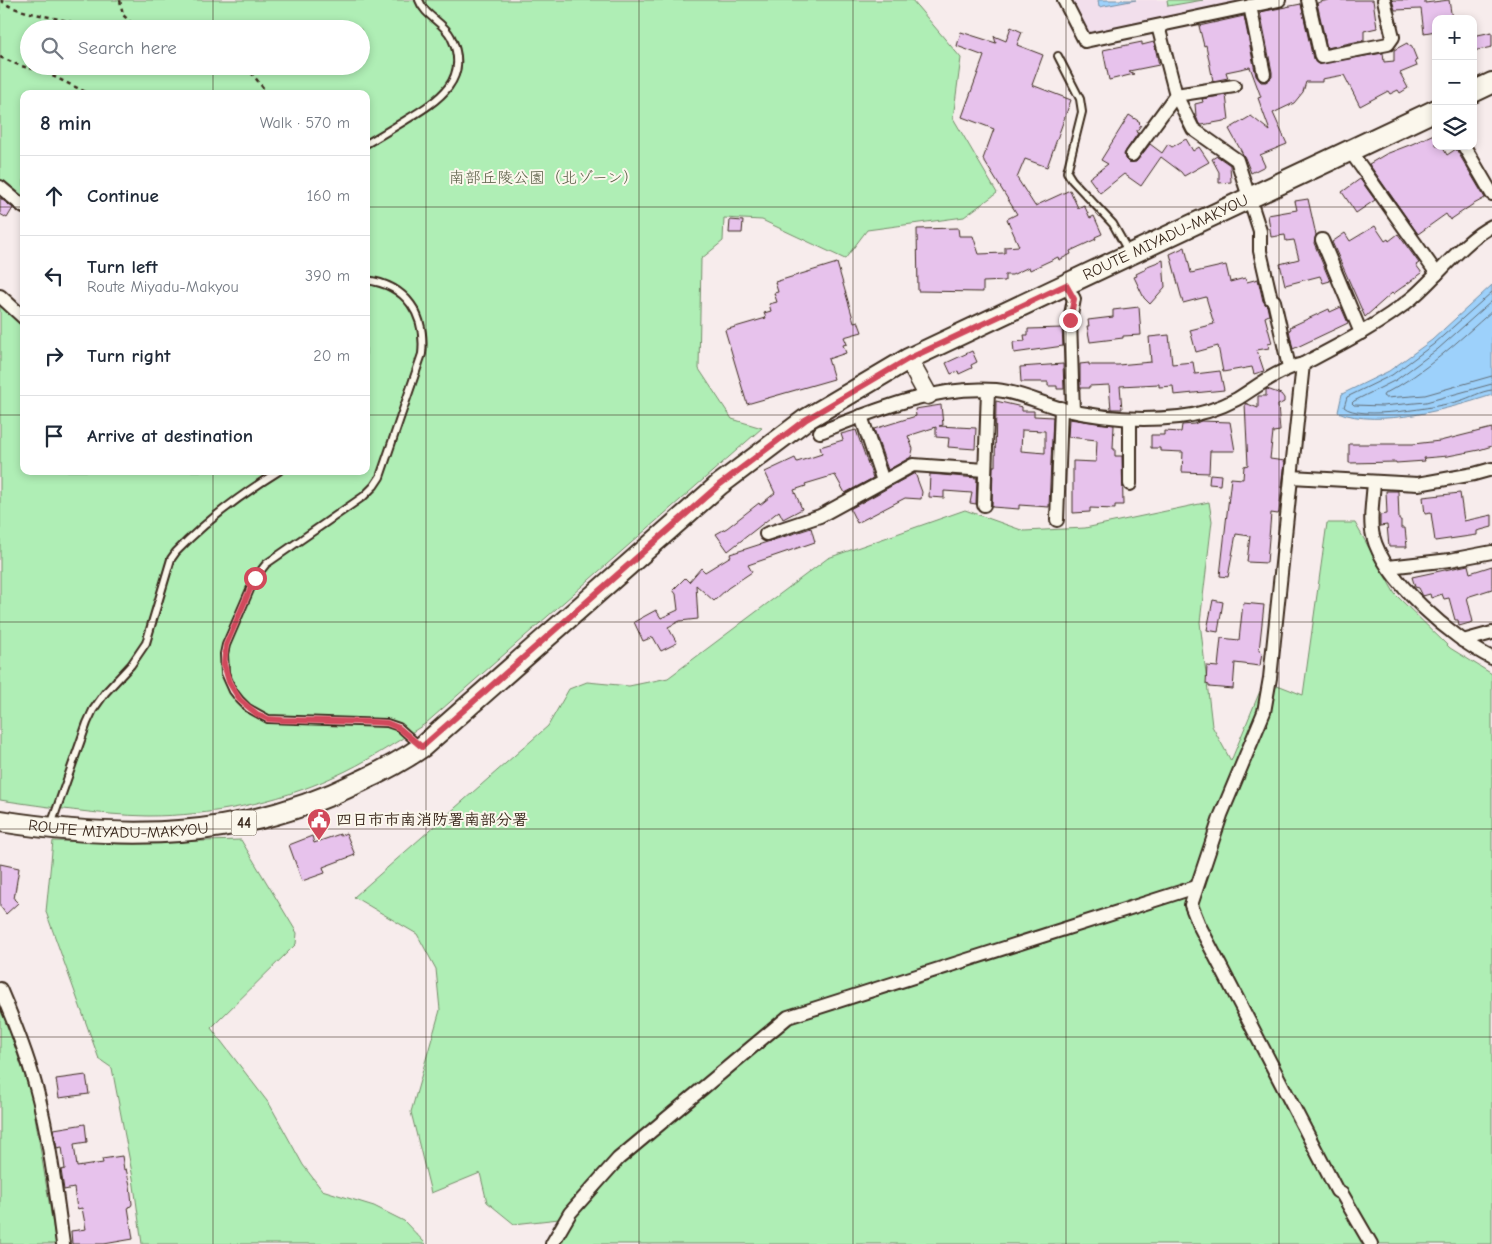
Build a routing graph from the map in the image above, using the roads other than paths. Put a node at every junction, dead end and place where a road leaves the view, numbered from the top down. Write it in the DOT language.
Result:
graph roads {
  1 [pos="419,0"];
  2 [pos="1064,0"];
  3 [pos="1279,0"];
  4 [pos="1308,0"];
  5 [pos="1384,0"];
  6 [pos="1250,6"];
  7 [pos="1158,26"];
  8 [pos="1058,56"];
  9 [pos="1264,74"];
  10 [pos="1492,83"];
  11 [pos="1234,86"];
  12 [pos="1477,90"];
  13 [pos="1176,95"];
  14 [pos="1432,112"];
  15 [pos="370,142"];
  16 [pos="1466,150"];
  17 [pos="1350,151"];
  18 [pos="1132,155"];
  19 [pos="0,188"];
  20 [pos="1492,194"];
  21 [pos="1250,197"];
  22 [pos="20,204"];
  23 [pos="1492,226"];
  24 [pos="1322,240"];
  25 [pos="1129,255"];
  26 [pos="1437,274"];
  27 [pos="370,281"];
  28 [pos="1066,285"];
  29 [pos="0,296"];
  30 [pos="20,314"];
  31 [pos="1361,333"];
  32 [pos="908,359"];
  33 [pos="1303,364"];
  34 [pos="1289,367"];
  35 [pos="988,390"];
  36 [pos="928,395"];
  37 [pos="1067,410"];
  38 [pos="861,416"];
  39 [pos="1130,419"];
  40 [pos="820,432"];
  41 [pos="1492,469"];
  42 [pos="985,470"];
  43 [pos="273,475"];
  44 [pos="1291,477"];
  45 [pos="883,481"];
  46 [pos="1374,482"];
  47 [pos="1130,484"];
  48 [pos="984,505"];
  49 [pos="1057,520"];
  50 [pos="766,534"];
  51 [pos="1492,552"];
  52 [pos="1388,567"];
  53 [pos="1492,633"];
  54 [pos="1463,641"];
  55 [pos="1492,658"];
  56 [pos="422,747"];
  57 [pos="0,821"];
  58 [pos="50,829"];
  59 [pos="1196,888"];
  60 [pos="0,989"];
  61 [pos="63,1244"];
  62 [pos="552,1244"];
  63 [pos="1371,1244"];
  1 -- 15 [label="lane"];
  2 -- 7 [label="street"];
  3 -- 6 [label="street"];
  4 -- 5 [label="street"];
  6 -- 7 [label="street"];
  6 -- 9 [label="street"];
  7 -- 13 [label="street"];
  8 -- 25 [label="lane"];
  10 -- 12 [label="main road"];
  11 -- 13 [label="street"];
  13 -- 18 [label="street"];
  13 -- 21 [label="street"];
  14 -- 17 [label="main road, ROUTE MIYADU-MAKYOU / 44"];
  16 -- 20 [label="street"];
  17 -- 21 [label="main road, ROUTE MIYADU-MAKYOU / 44"];
  17 -- 26 [label="street"];
  19 -- 22 [label="street"];
  21 -- 25 [label="main road, ROUTE MIYADU-MAKYOU / 44"];
  21 -- 34 [label="street"];
  23 -- 26 [label="street"];
  24 -- 31 [label="street"];
  25 -- 28 [label="main road, ROUTE MIYADU-MAKYOU / 44"];
  26 -- 31 [label="street"];
  27 -- 56 [label="lane"];
  28 -- 32 [label="main road, ROUTE MIYADU-MAKYOU / 44"];
  28 -- 37 [label="street"];
  29 -- 30 [label="street"];
  31 -- 33 [label="street"];
  32 -- 36 [label="street"];
  32 -- 56 [label="main road, ROUTE MIYADU-MAKYOU / 44"];
  33 -- 34 [label="street"];
  33 -- 44 [label="street"];
  34 -- 39 [label="street"];
  35 -- 36 [label="street"];
  35 -- 37 [label="street"];
  35 -- 42 [label="street"];
  36 -- 38 [label="street"];
  37 -- 39 [label="street"];
  37 -- 49 [label="street"];
  38 -- 40 [label="street"];
  38 -- 45 [label="street"];
  39 -- 47 [label="street"];
  41 -- 46 [label="street"];
  42 -- 45 [label="street"];
  42 -- 48 [label="street"];
  43 -- 58 [label="lane"];
  44 -- 46 [label="street"];
  44 -- 59 [label="street"];
  45 -- 50 [label="street"];
  46 -- 52 [label="street"];
  51 -- 52 [label="street"];
  52 -- 54 [label="street"];
  53 -- 54 [label="street"];
  54 -- 55 [label="street"];
  56 -- 58 [label="main road, ROUTE MIYADU-MAKYOU / 44"];
  57 -- 58 [label="main road, ROUTE MIYADU-MAKYOU / 44"];
  59 -- 62 [label="street"];
  59 -- 63 [label="street"];
  60 -- 61 [label="street"];
}
